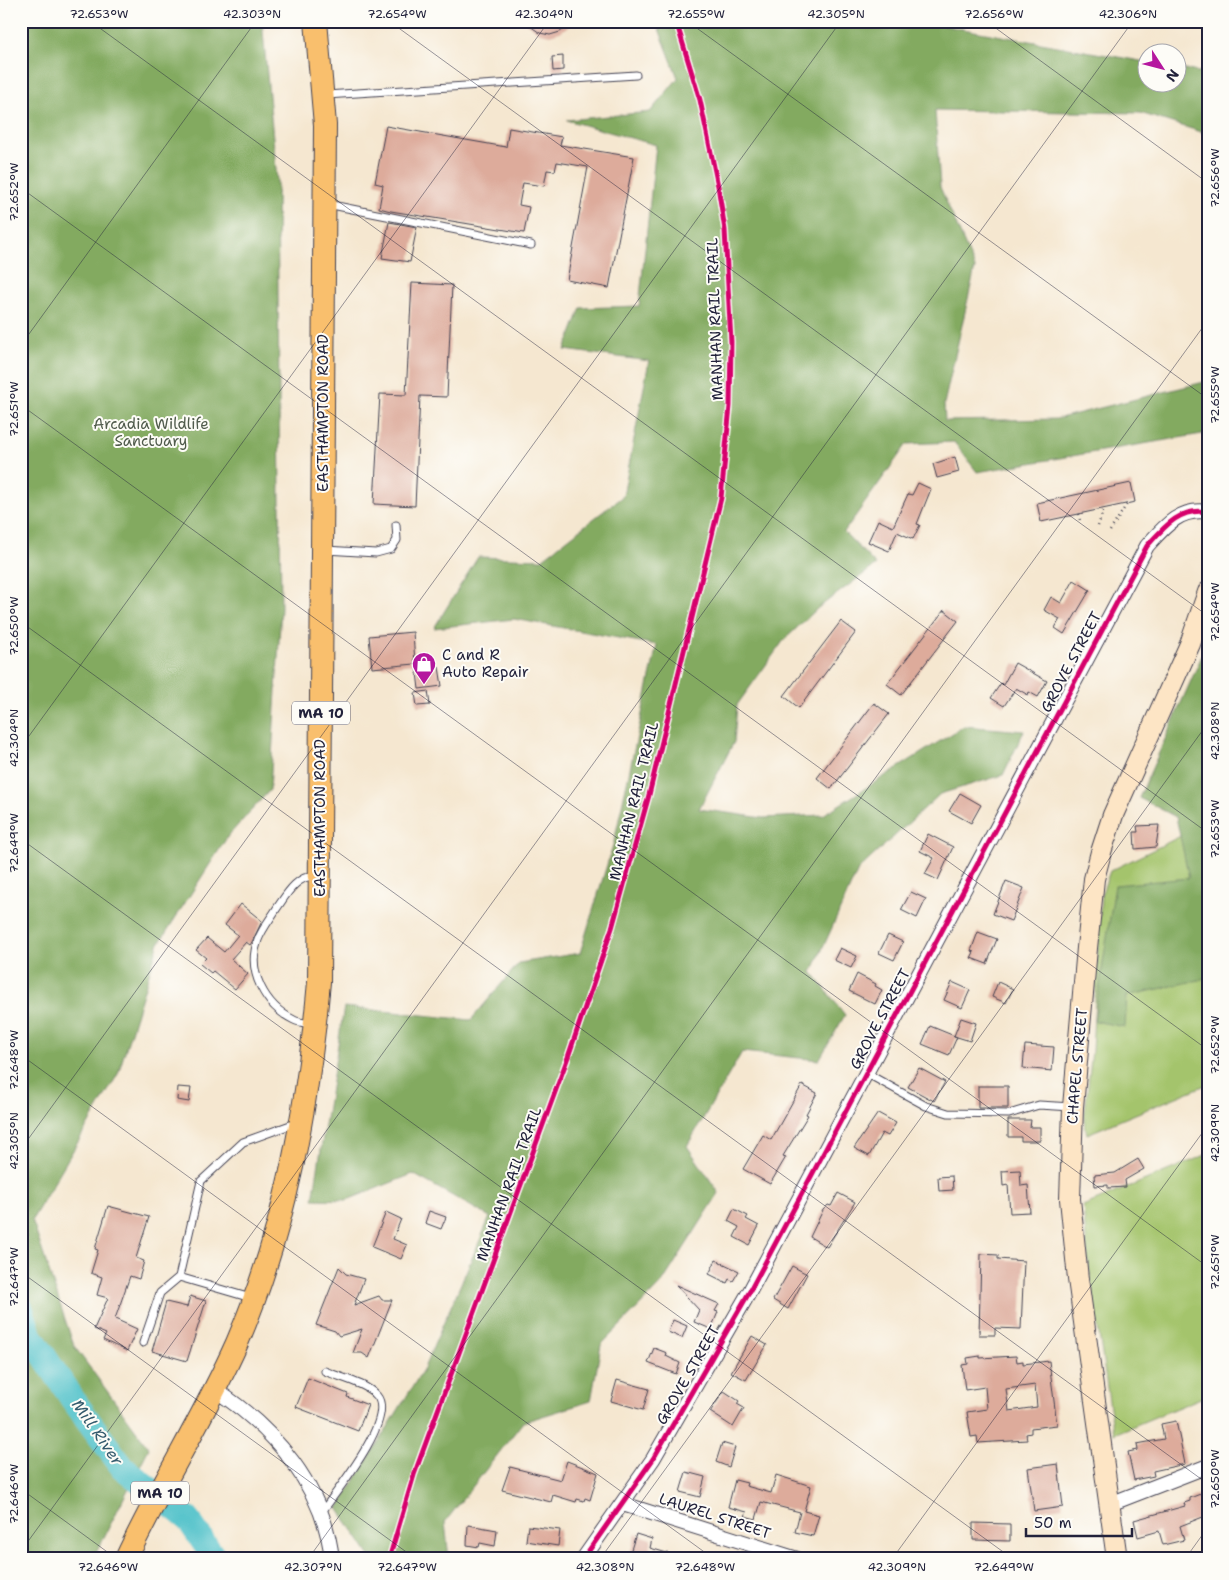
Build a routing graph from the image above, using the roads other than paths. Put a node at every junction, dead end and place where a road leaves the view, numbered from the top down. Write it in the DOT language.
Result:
graph roads {
  1 [pos="316,21"];
  2 [pos="636,76"];
  3 [pos="323,96"];
  4 [pos="324,203"];
  5 [pos="531,244"];
  6 [pos="1208,512"];
  7 [pos="396,525"];
  8 [pos="322,550"];
  9 [pos="1208,592"];
  10 [pos="320,875"];
  11 [pos="315,1025"];
  12 [pos="866,1073"];
  13 [pos="1073,1107"];
  14 [pos="301,1121"];
  15 [pos="179,1277"];
  16 [pos="254,1299"];
  17 [pos="143,1343"];
  18 [pos="325,1372"];
  19 [pos="215,1390"];
  20 [pos="1208,1466"];
  21 [pos="623,1504"];
  22 [pos="1110,1504"];
  23 [pos="322,1512"];
  24 [pos="126,1559"];
  25 [pos="332,1559"];
  26 [pos="583,1559"];
  27 [pos="797,1559"];
  28 [pos="1117,1559"];
  1 -- 3 [label="main road, EASTHAMPTON ROAD / MA 10"];
  2 -- 3 [label="lane"];
  3 -- 4 [label="main road, EASTHAMPTON ROAD / MA 10"];
  4 -- 5 [label="lane"];
  4 -- 8 [label="main road, EASTHAMPTON ROAD / MA 10"];
  6 -- 12 [label="street, GROVE STREET"];
  7 -- 8 [label="lane"];
  8 -- 10 [label="main road, EASTHAMPTON ROAD / MA 10"];
  9 -- 13 [label="main road, CHAPEL STREET"];
  10 -- 11 [label="main road, EASTHAMPTON ROAD / MA 10"];
  10 -- 11 [label="lane"];
  11 -- 14 [label="main road, EASTHAMPTON ROAD / MA 10"];
  12 -- 13 [label="lane"];
  12 -- 21 [label="street, GROVE STREET"];
  13 -- 22 [label="main road, CHAPEL STREET"];
  14 -- 15 [label="lane"];
  14 -- 16 [label="main road, EASTHAMPTON ROAD / MA 10"];
  15 -- 16 [label="lane"];
  15 -- 17 [label="lane"];
  16 -- 19 [label="main road, EASTHAMPTON ROAD / MA 10"];
  18 -- 23 [label="lane"];
  19 -- 23 [label="street"];
  19 -- 24 [label="main road, MA 10"];
  20 -- 22 [label="street"];
  21 -- 26 [label="street, GROVE STREET"];
  21 -- 27 [label="street, LAUREL STREET"];
  22 -- 28 [label="main road, CHAPEL STREET"];
  23 -- 25 [label="street"];
}
